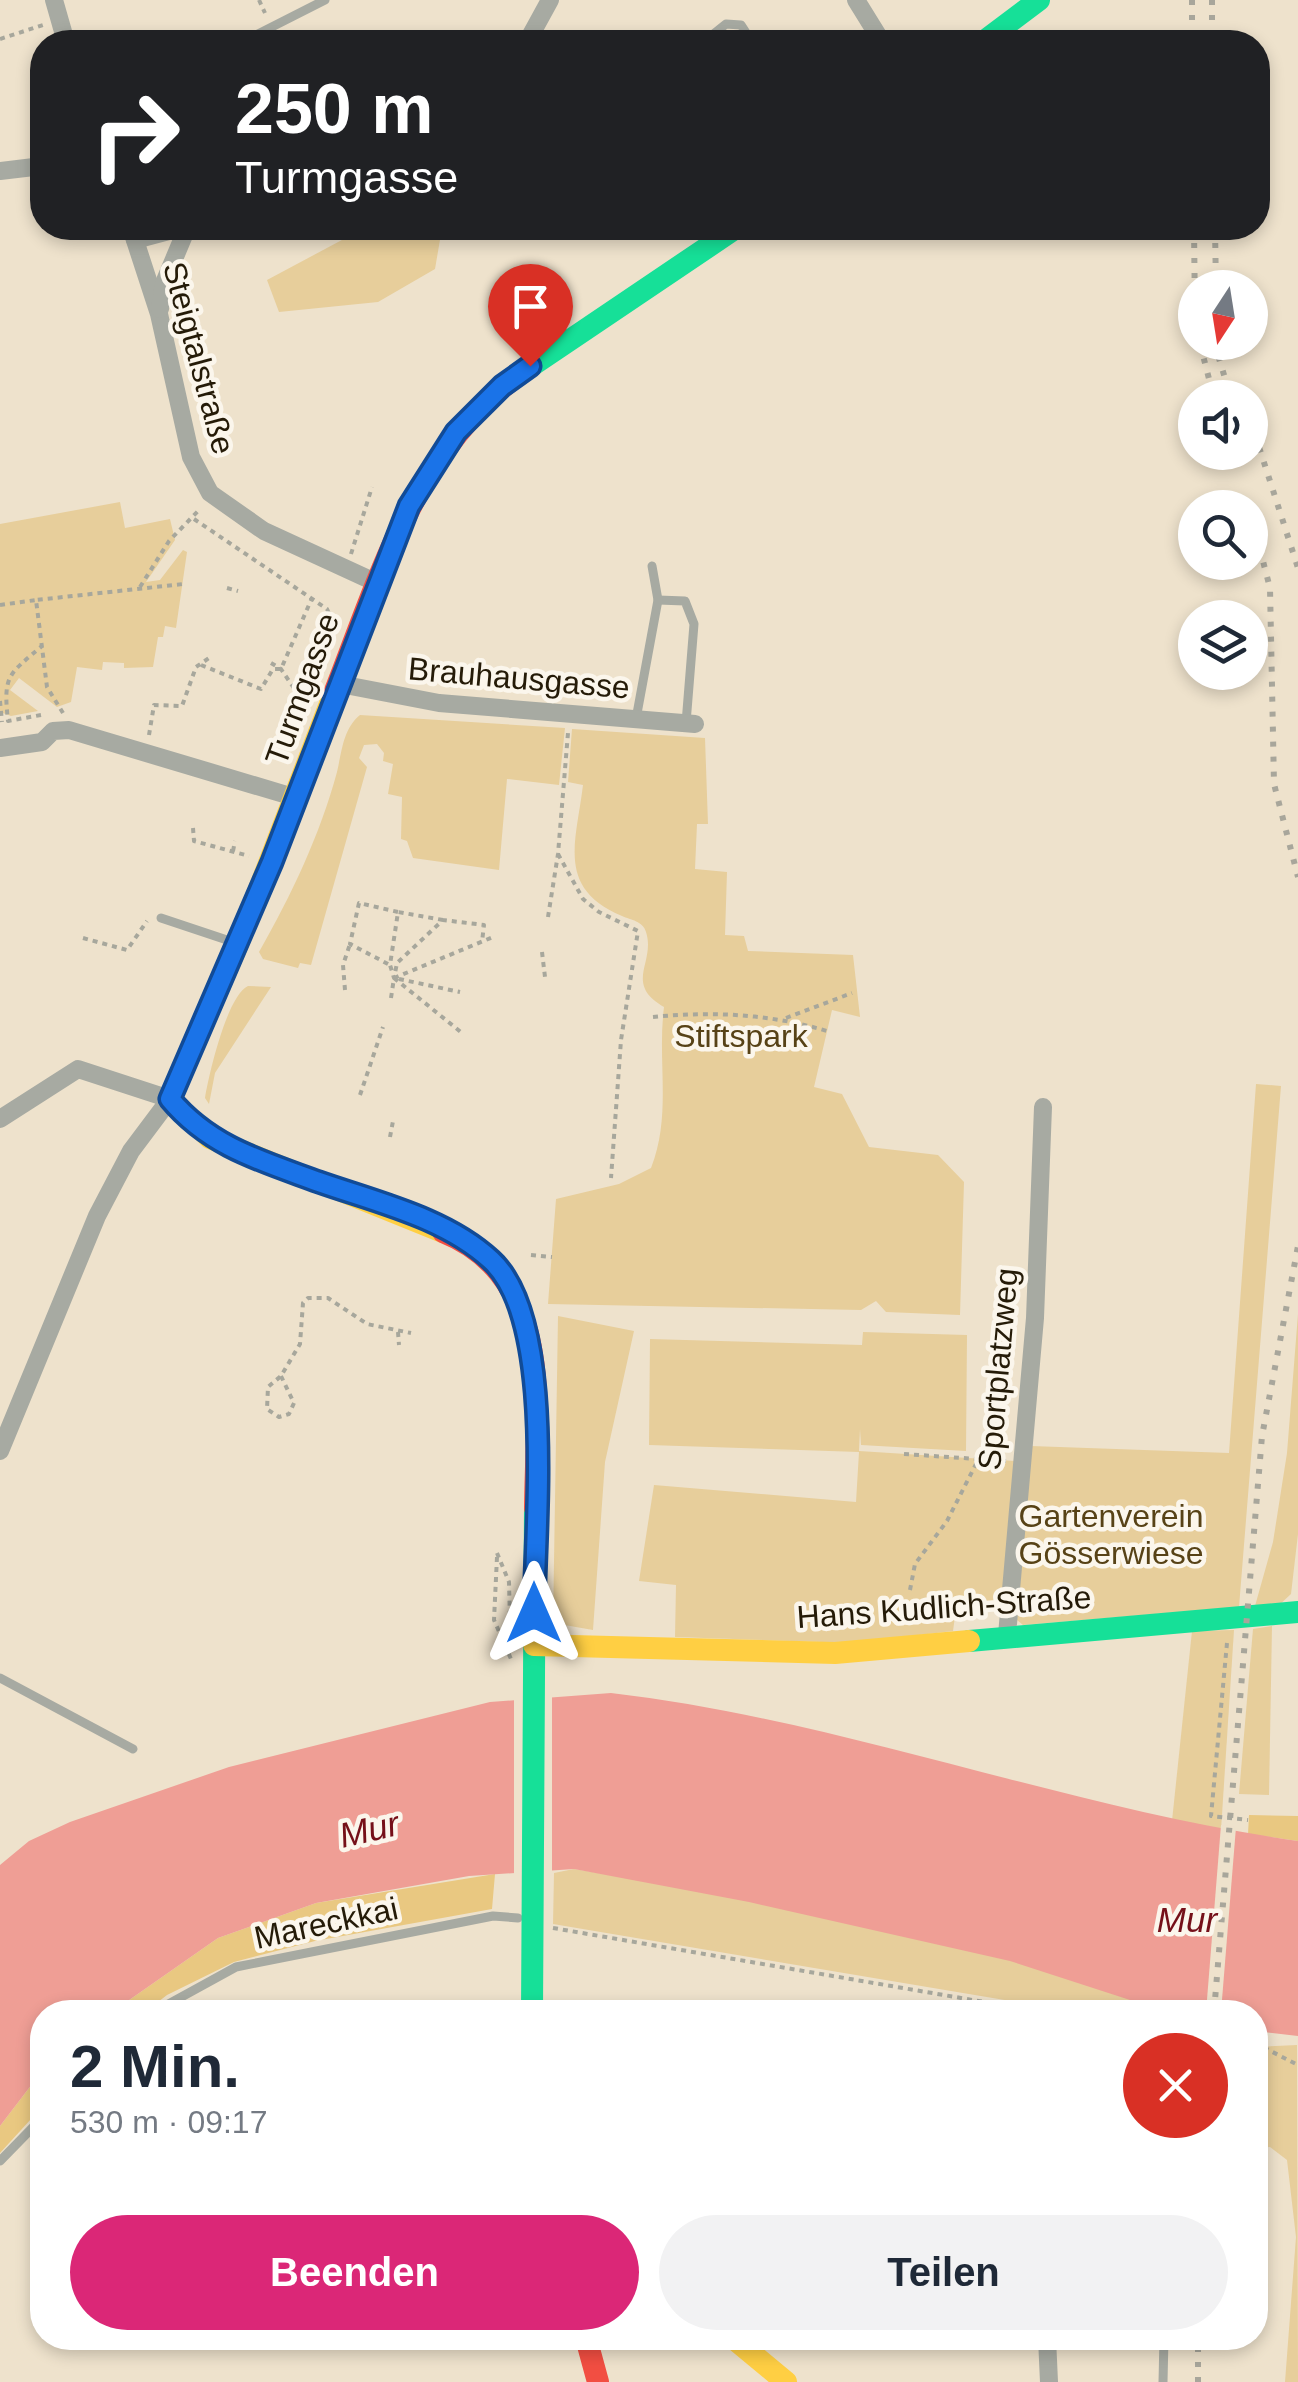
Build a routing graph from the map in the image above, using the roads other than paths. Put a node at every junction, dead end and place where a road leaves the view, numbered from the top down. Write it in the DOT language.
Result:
graph roads {
  1 [pos="54,0"];
  2 [pos="325,0"];
  3 [pos="550,0"];
  4 [pos="856,0"];
  5 [pos="1039,0"];
  6 [pos="62,30"];
  7 [pos="266,30"];
  8 [pos="534,30"];
  9 [pos="718,30"];
  10 [pos="744,30"];
  11 [pos="875,30"];
  12 [pos="999,30"];
  13 [pos="30,167"];
  14 [pos="0,171"];
  15 [pos="135,240"];
  16 [pos="180,240"];
  17 [pos="718,240"];
  18 [pos="159,314"];
  19 [pos="652,566"];
  20 [pos="376,583"];
  21 [pos="658,600"];
  22 [pos="340,684"];
  23 [pos="636,719"];
  24 [pos="690,724"];
  25 [pos="0,748"];
  26 [pos="297,798"];
  27 [pos="161,918"];
  28 [pos="238,944"];
  29 [pos="170,1099"];
  30 [pos="1043,1107"];
  31 [pos="0,1118"];
  32 [pos="0,1451"];
  33 [pos="1298,1612"];
  34 [pos="1007,1635"];
  35 [pos="534,1645"];
  36 [pos="0,1678"];
  37 [pos="133,1748"];
  38 [pos="526,1910"];
  39 [pos="176,2000"];
  40 [pos="531,2000"];
  41 [pos="30,2130"];
  42 [pos="0,2160"];
  43 [pos="589,2350"];
  44 [pos="747,2350"];
  45 [pos="1048,2350"];
  46 [pos="1164,2350"];
  47 [pos="598,2382"];
  48 [pos="786,2382"];
  49 [pos="1049,2382"];
  50 [pos="1164,2382"];
  1 -- 6 [label="street"];
  2 -- 7 [label="lane"];
  3 -- 8 [label="street"];
  4 -- 11 [label="street"];
  5 -- 12 [label="main road"];
  9 -- 10 [label="lane"];
  13 -- 14 [label="street"];
  15 -- 18 [label="street, Steigtalstraße"];
  16 -- 18 [label="street"];
  17 -- 20 [label="main road, Turmgasse"];
  18 -- 20 [label="street, Steigtalstraße"];
  19 -- 21 [label="lane"];
  20 -- 22 [label="main road, Turmgasse"];
  21 -- 23 [label="lane"];
  21 -- 24 [label="lane"];
  22 -- 23 [label="street, Brauhausgasse"];
  22 -- 26 [label="main road, Turmgasse"];
  23 -- 24 [label="street, Brauhausgasse"];
  25 -- 26 [label="street, Turmgasse"];
  26 -- 28 [label="main road, Turmgasse"];
  27 -- 28 [label="lane"];
  28 -- 29 [label="main road, Turmgasse"];
  29 -- 31 [label="street"];
  29 -- 32 [label="street"];
  29 -- 35 [label="main road"];
  30 -- 34 [label="street, Sportplatzweg"];
  33 -- 34 [label="main road, Hans Kudlich-Straße"];
  34 -- 35 [label="main road, Hans Kudlich-Straße"];
  35 -- 38 [label="main road"];
  36 -- 37 [label="lane"];
  38 -- 39 [label="lane, Mareckkai"];
  38 -- 40 [label="main road"];
  41 -- 42 [label="lane"];
  43 -- 47 [label="main road"];
  44 -- 48 [label="main road"];
  45 -- 49 [label="street"];
  46 -- 50 [label="lane"];
}
